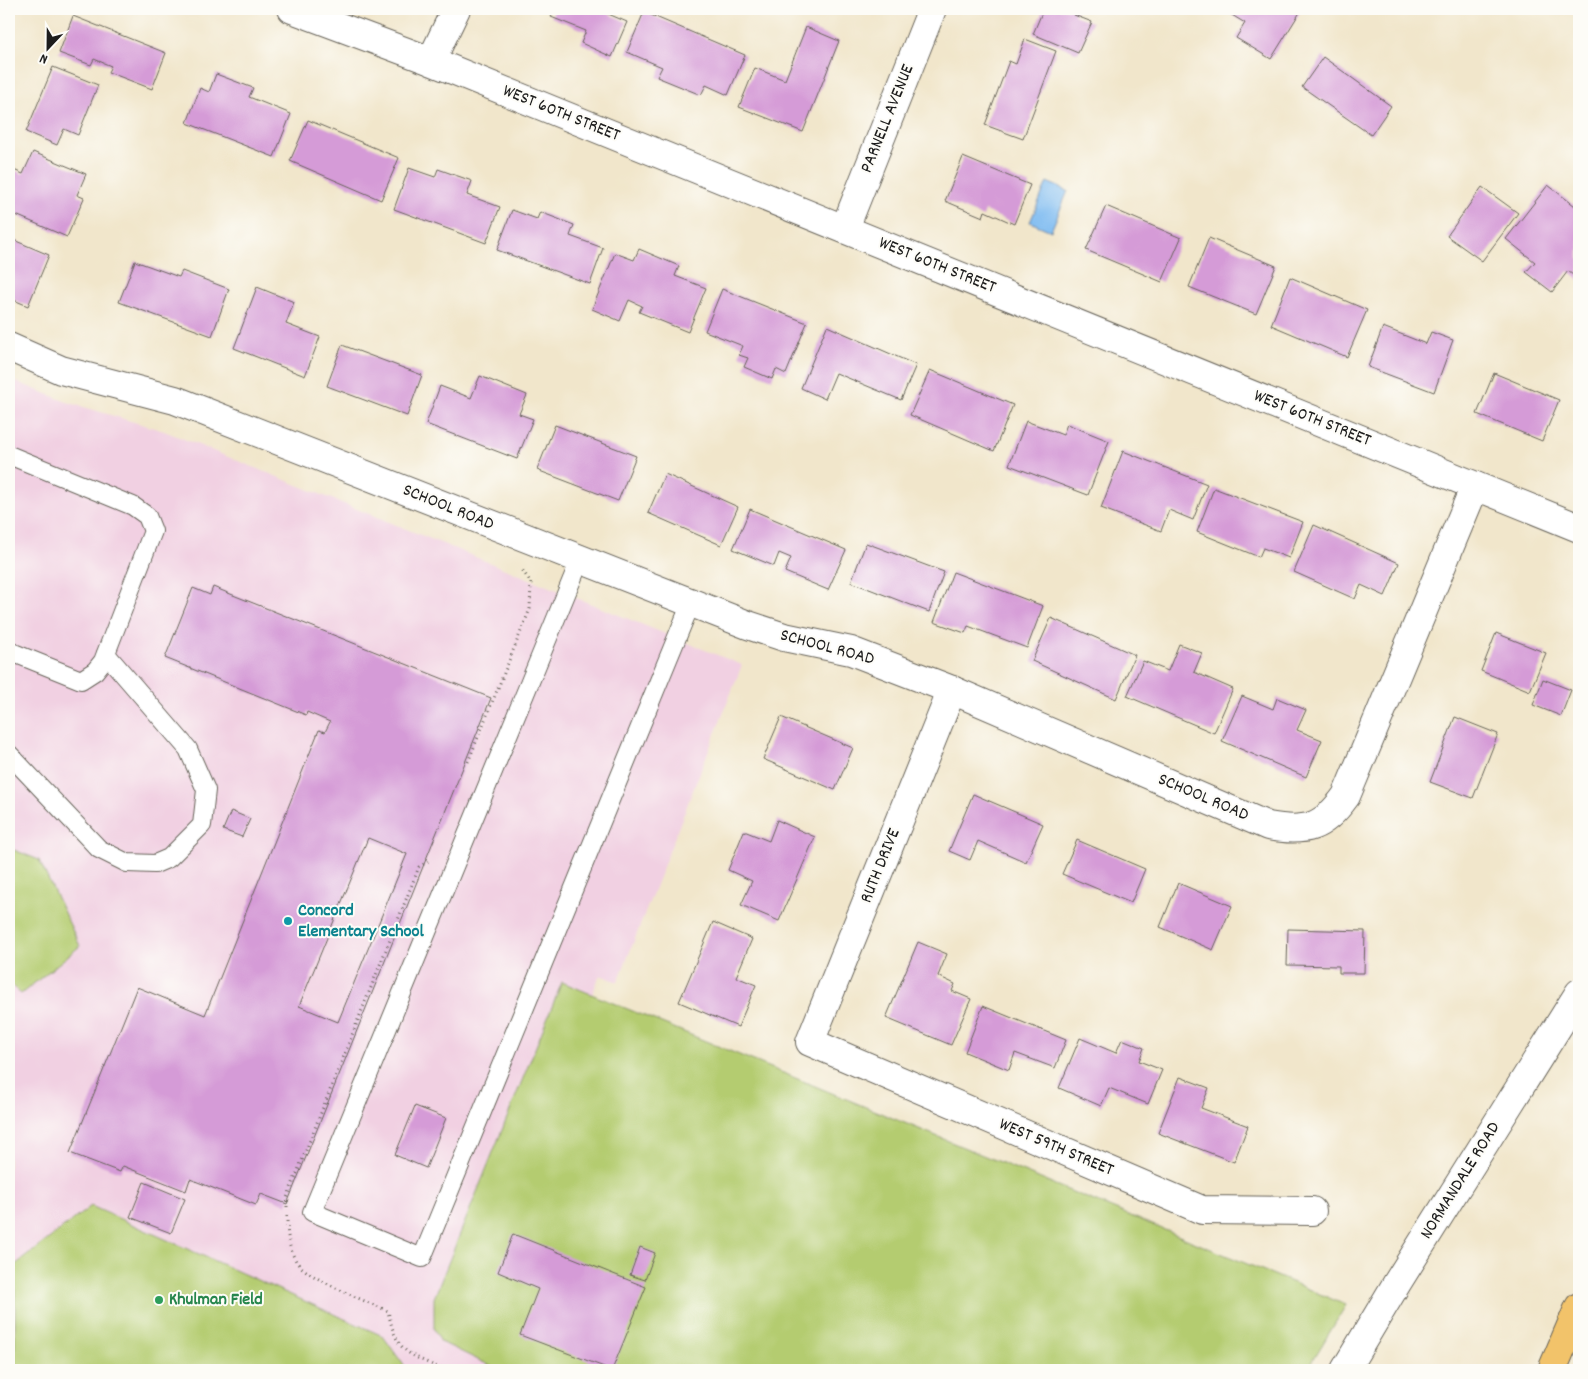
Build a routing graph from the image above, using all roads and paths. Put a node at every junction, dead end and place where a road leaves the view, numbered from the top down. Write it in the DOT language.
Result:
graph roads {
  1 [pos="292,9"];
  2 [pos="456,9"];
  3 [pos="932,9"];
  4 [pos="431,61"];
  5 [pos="845,228"];
  6 [pos="9,347"];
  7 [pos="9,455"];
  8 [pos="1475,486"];
  9 [pos="1579,528"];
  10 [pos="580,560"];
  11 [pos="691,603"];
  12 [pos="9,651"];
  13 [pos="106,654"];
  14 [pos="952,690"];
  15 [pos="9,754"];
  16 [pos="1579,992"];
  17 [pos="810,1042"];
  18 [pos="1312,1211"];
  19 [pos="1579,1307"];
  20 [pos="1345,1370"];
  21 [pos="1552,1370"];
  1 -- 4 [label="street, WEST 60TH STREET"];
  2 -- 4 [label="street"];
  3 -- 5 [label="street, PARNELL AVENUE"];
  4 -- 5 [label="street, WEST 60TH STREET"];
  5 -- 8 [label="street, WEST 60TH STREET"];
  6 -- 10 [label="street, SCHOOL ROAD"];
  7 -- 13 [label="lane"];
  8 -- 9 [label="street, WEST 60TH STREET"];
  8 -- 14 [label="street, SCHOOL ROAD"];
  10 -- 11 [label="street, SCHOOL ROAD"];
  10 -- 11 [label="lane"];
  11 -- 14 [label="street, SCHOOL ROAD"];
  12 -- 13 [label="lane"];
  13 -- 15 [label="lane"];
  14 -- 17 [label="street, RUTH DRIVE"];
  16 -- 20 [label="street, NORMANDALE ROAD"];
  17 -- 18 [label="street, WEST 59TH STREET"];
  19 -- 21 [label="highway"];
}
